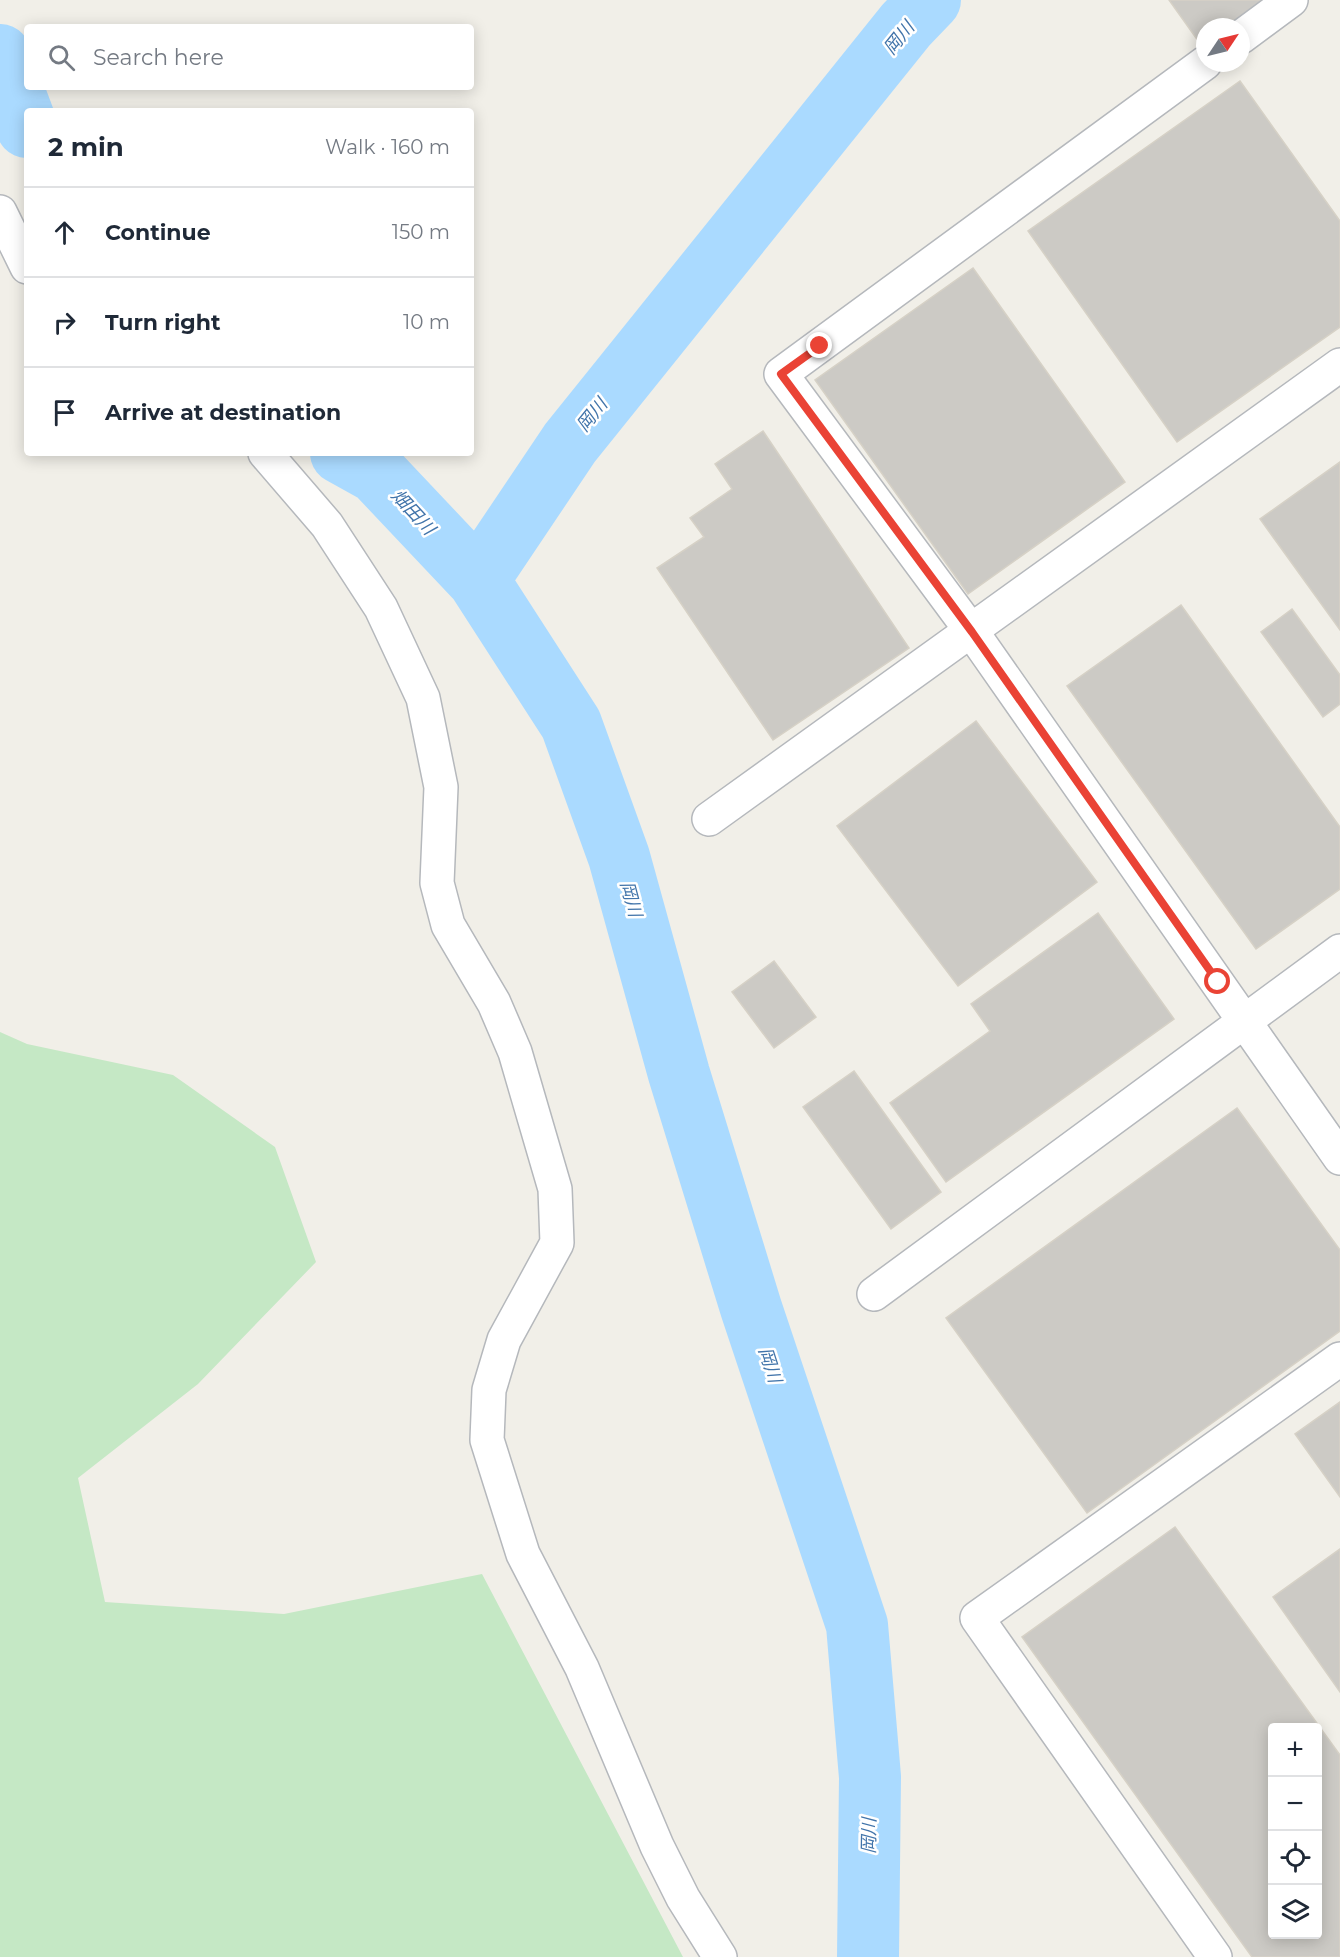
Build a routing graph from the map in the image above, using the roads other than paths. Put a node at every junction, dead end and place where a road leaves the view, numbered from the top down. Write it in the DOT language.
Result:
graph roads {
  1 [pos="1291,0"];
  2 [pos="1250,30"];
  3 [pos="1196,70"];
  4 [pos="0,212"];
  5 [pos="24,261"];
  6 [pos="1340,365"];
  7 [pos="269,456"];
  8 [pos="972,632"];
  9 [pos="709,819"];
  10 [pos="1340,951"];
  11 [pos="1246,1021"];
  12 [pos="1340,1158"];
  13 [pos="874,1294"];
  14 [pos="1340,1359"];
  15 [pos="720,1957"];
  16 [pos="1215,1957"];
  1 -- 2 [label="street"];
  3 -- 8 [label="street"];
  4 -- 5 [label="street"];
  6 -- 8 [label="street"];
  7 -- 15 [label="street"];
  8 -- 9 [label="street"];
  8 -- 11 [label="street"];
  10 -- 11 [label="street"];
  11 -- 12 [label="street"];
  11 -- 13 [label="street"];
  14 -- 16 [label="street"];
}
